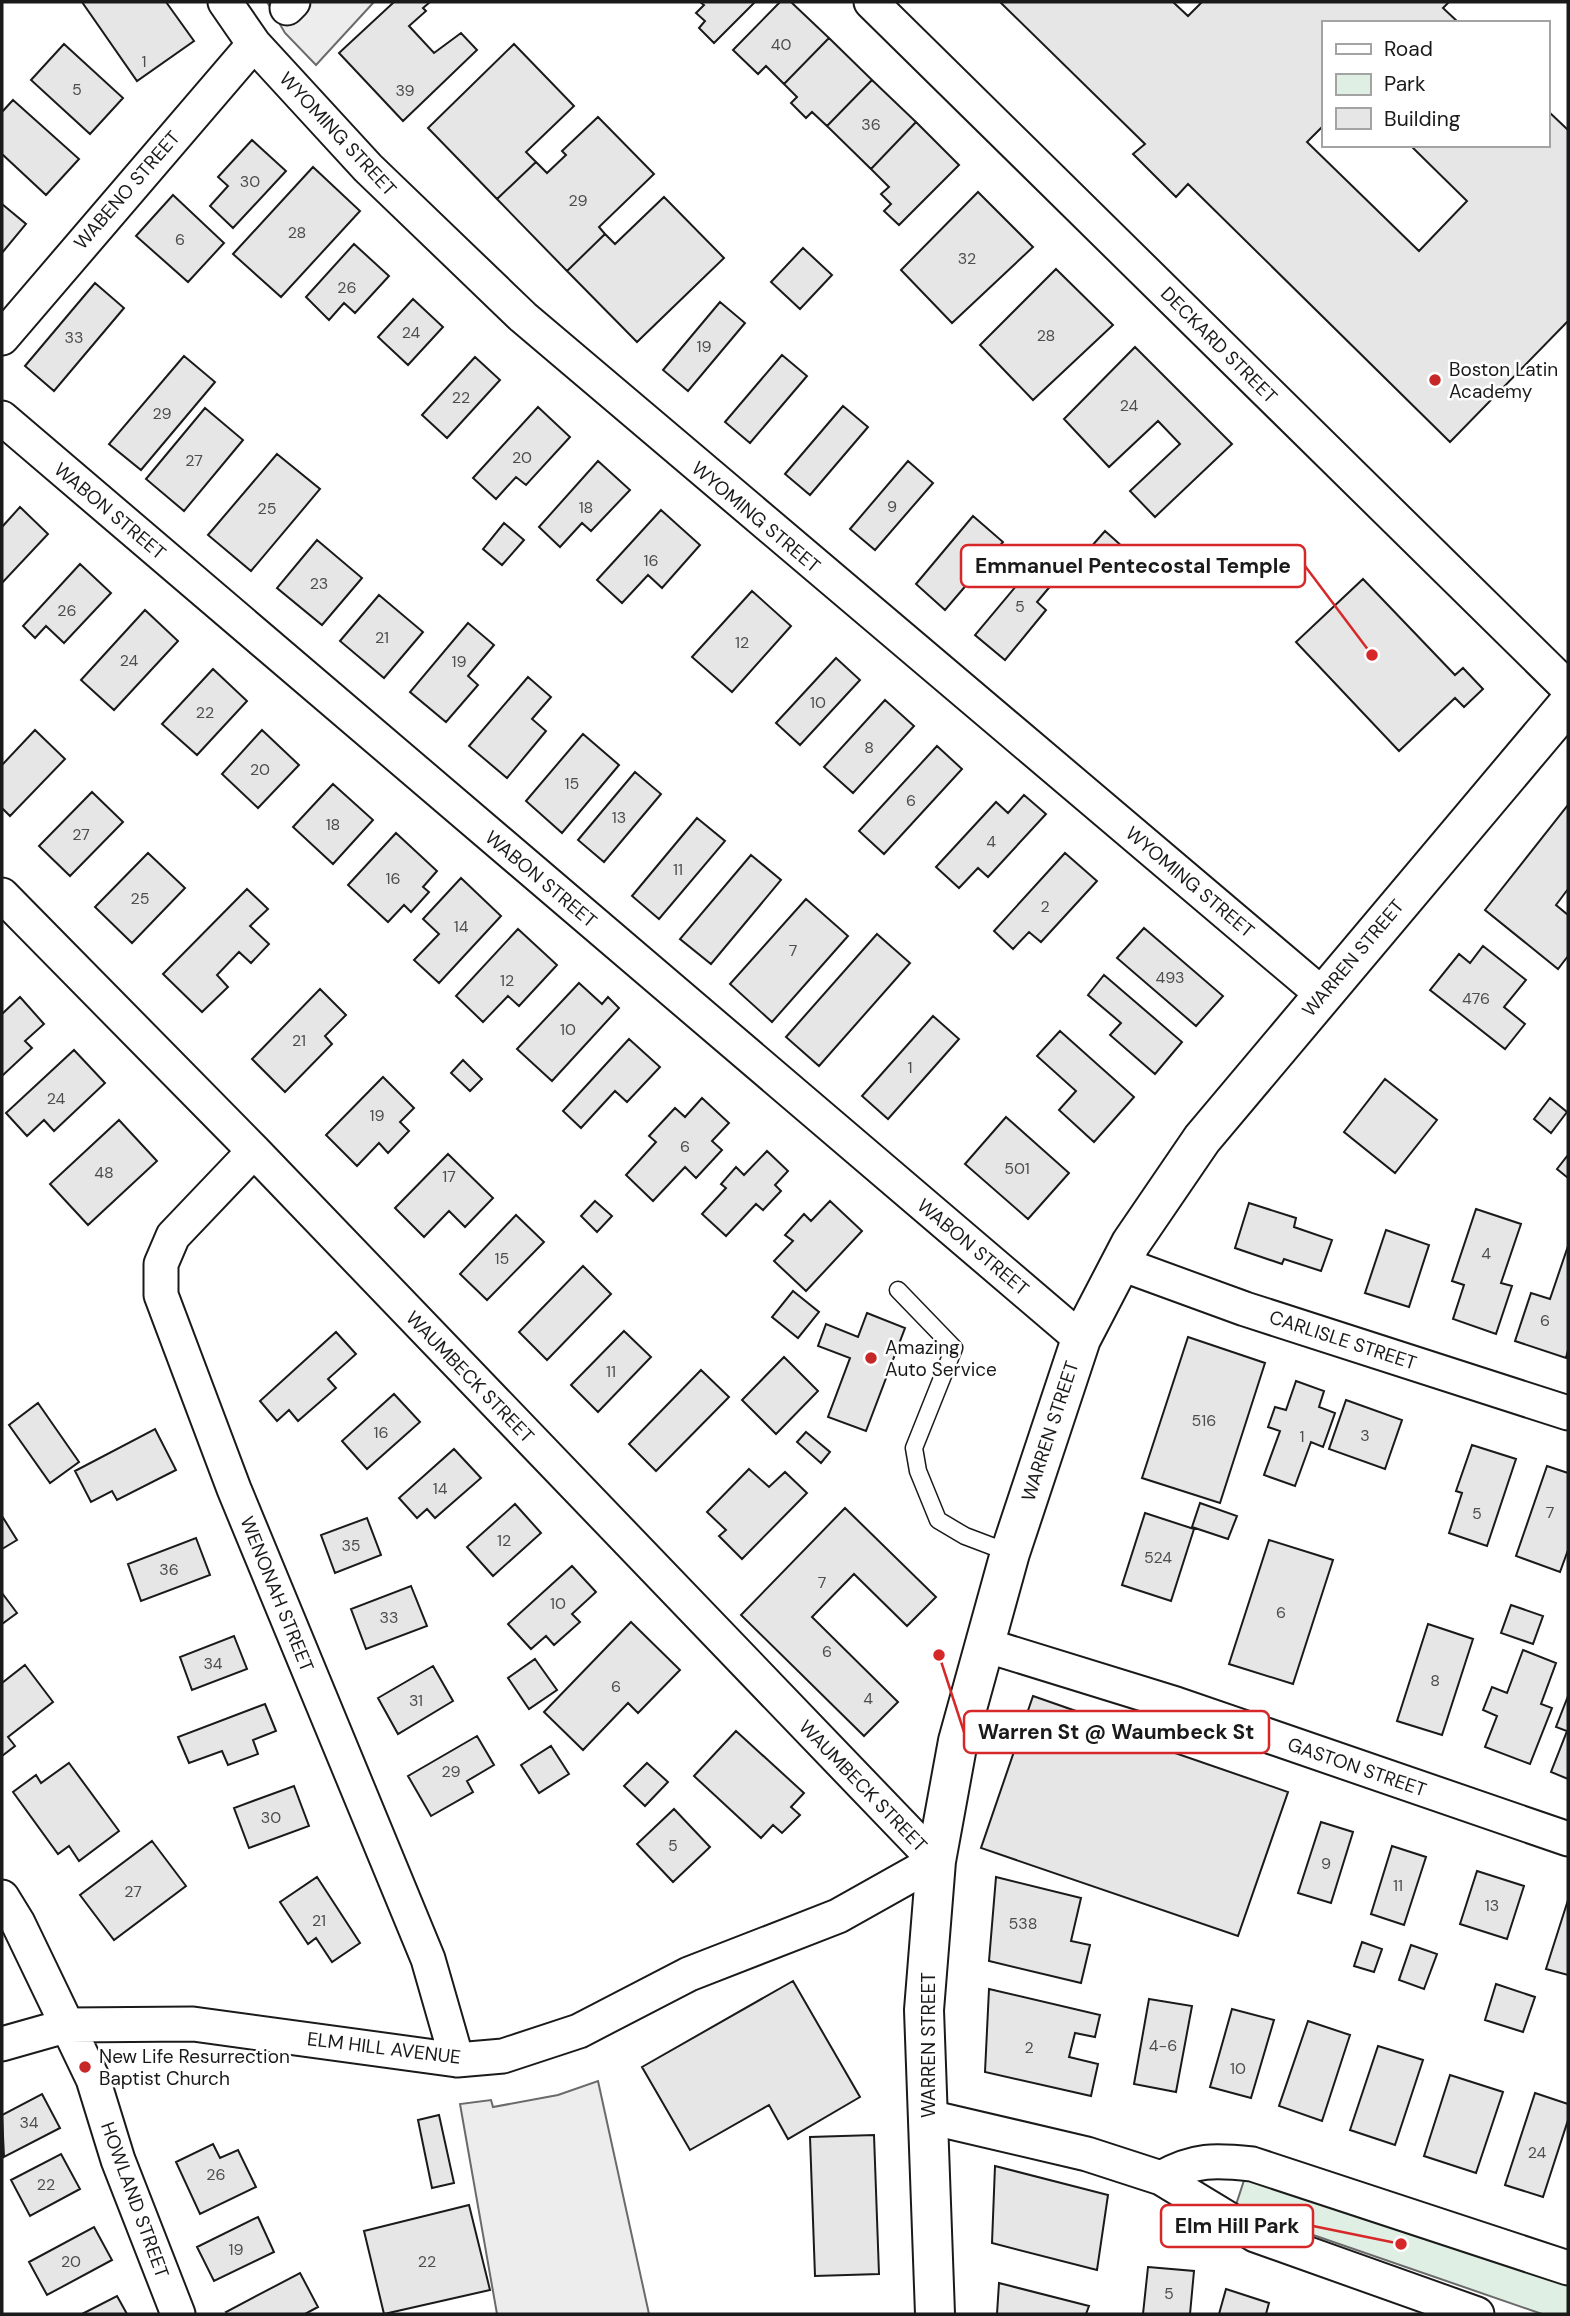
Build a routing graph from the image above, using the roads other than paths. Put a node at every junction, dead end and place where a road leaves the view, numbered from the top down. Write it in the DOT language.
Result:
graph roads {
  1 [pos="225,2"];
  2 [pos="871,2"];
  3 [pos="254,44"];
  4 [pos="2,338"];
  5 [pos="2,418"];
  6 [pos="1568,688"];
  7 [pos="1563,721"];
  8 [pos="2,895"];
  9 [pos="1323,995"];
  10 [pos="254,1151"];
  11 [pos="1119,1263"];
  12 [pos="898,1290"];
  13 [pos="1081,1339"];
  14 [pos="1568,1413"];
  15 [pos="1010,1553"];
  16 [pos="985,1646"];
  17 [pos="1568,1839"];
  18 [pos="936,1861"];
  19 [pos="2,1897"];
  20 [pos="69,2025"];
  21 [pos="2,2044"];
  22 [pos="457,2060"];
  23 [pos="929,2116"];
  24 [pos="1161,2178"];
  25 [pos="1568,2268"];
  26 [pos="178,2314"];
  27 [pos="935,2314"];
  28 [pos="1476,2314"];
  1 -- 3 [label="street, WYOMING STREET"];
  2 -- 6 [label="street, DECKARD STREET"];
  3 -- 4 [label="street, WABENO STREET"];
  3 -- 9 [label="street, WYOMING STREET"];
  5 -- 13 [label="street, WABON STREET"];
  7 -- 9 [label="main road, WARREN STREET"];
  8 -- 10 [label="street, WAUMBECK STREET"];
  9 -- 11 [label="main road, WARREN STREET"];
  10 -- 18 [label="street, WAUMBECK STREET"];
  10 -- 22 [label="street, WENONAH STREET"];
  11 -- 13 [label="main road, WARREN STREET"];
  11 -- 14 [label="street, CARLISLE STREET"];
  12 -- 15 [label="lane"];
  13 -- 15 [label="main road, WARREN STREET"];
  15 -- 16 [label="main road, WARREN STREET"];
  16 -- 17 [label="street, GASTON STREET"];
  16 -- 18 [label="main road, WARREN STREET"];
  18 -- 22 [label="street, ELM HILL AVENUE"];
  18 -- 23 [label="main road, WARREN STREET"];
  19 -- 20 [label="street, HOWLAND STREET"];
  20 -- 21 [label="street, ELM HILL AVENUE"];
  20 -- 22 [label="street, ELM HILL AVENUE"];
  20 -- 26 [label="street, HOWLAND STREET"];
  23 -- 24 [label="street"];
  23 -- 27 [label="main road, WARREN STREET"];
  24 -- 25 [label="street"];
  24 -- 28 [label="street"];
}
